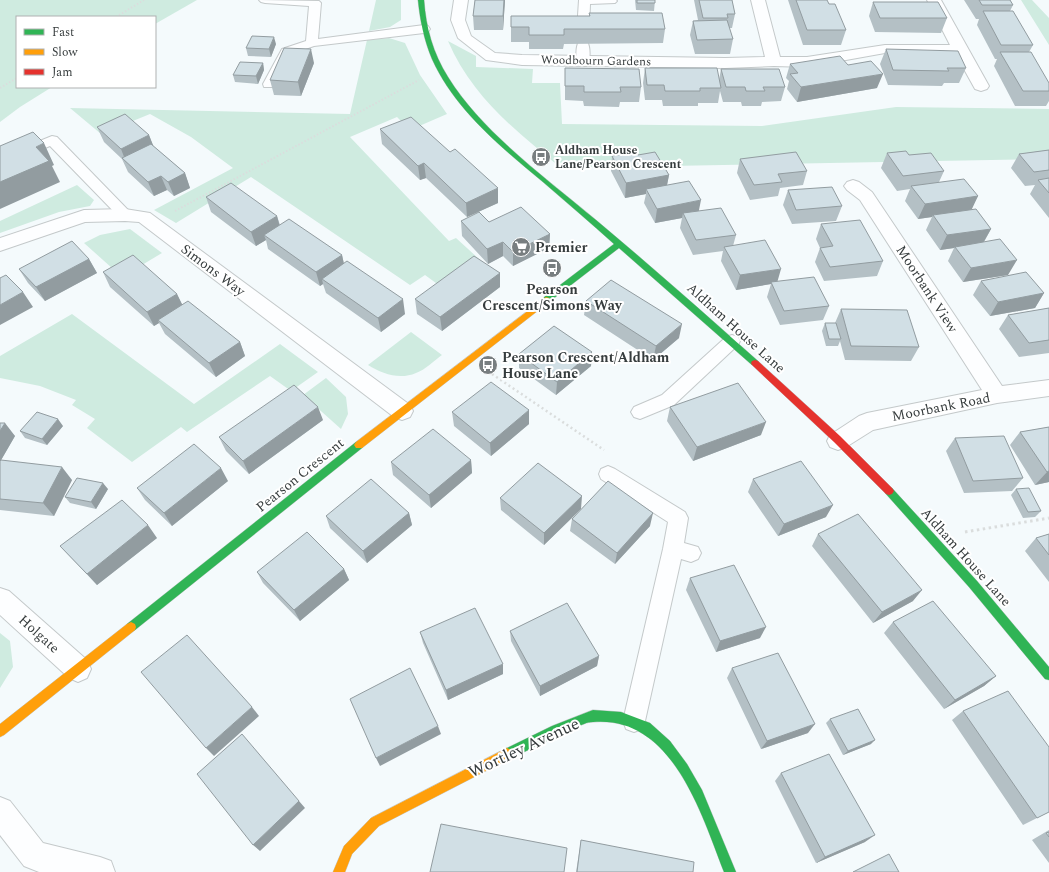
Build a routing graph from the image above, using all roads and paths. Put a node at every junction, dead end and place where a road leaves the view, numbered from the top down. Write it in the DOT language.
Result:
graph roads {
  1 [pos="144,0"];
  2 [pos="265,0"];
  3 [pos="421,0"];
  4 [pos="461,0"];
  5 [pos="758,0"];
  6 [pos="934,0"];
  7 [pos="611,1"];
  8 [pos="118,16"];
  9 [pos="424,29"];
  10 [pos="583,31"];
  11 [pos="312,43"];
  12 [pos="583,44"];
  13 [pos="960,49"];
  14 [pos="583,61"];
  15 [pos="774,61"];
  16 [pos="439,69"];
  17 [pos="16,79"];
  18 [pos="269,84"];
  19 [pos="982,86"];
  20 [pos="0,88"];
  21 [pos="0,162"];
  22 [pos="853,186"];
  23 [pos="125,215"];
  24 [pos="152,223"];
  25 [pos="619,244"];
  26 [pos="0,245"];
  27 [pos="732,342"];
  28 [pos="489,372"];
  29 [pos="1049,388"];
  30 [pos="997,396"];
  31 [pos="402,411"];
  32 [pos="640,412"];
  33 [pos="581,434"];
  34 [pos="838,441"];
  35 [pos="608,474"];
  36 [pos="1049,518"];
  37 [pos="931,538"];
  38 [pos="0,599"];
  39 [pos="78,669"];
  40 [pos="1049,675"];
  41 [pos="634,721"];
  42 [pos="0,731"];
  43 [pos="0,811"];
  44 [pos="100,872"];
  45 [pos="339,872"];
  46 [pos="730,872"];
  1 -- 8 [label="path"];
  2 -- 11 [label="lane"];
  3 -- 9 [label="street, Aldham House Lane"];
  4 -- 14 [label="street, Woodbourn Gardens"];
  5 -- 15 [label="street"];
  6 -- 13 [label="street"];
  7 -- 10 [label="lane"];
  9 -- 11 [label="lane"];
  9 -- 16 [label="street, Aldham House Lane"];
  11 -- 18 [label="lane"];
  12 -- 14 [label="lane"];
  13 -- 15 [label="street, Woodbourn Gardens"];
  13 -- 19 [label="street"];
  14 -- 15 [label="street, Woodbourn Gardens"];
  16 -- 24 [label="path"];
  16 -- 25 [label="street, Aldham House Lane"];
  17 -- 20 [label="path"];
  21 -- 23 [label="lane"];
  22 -- 30 [label="street, Moorbank View"];
  23 -- 24 [label="street, Simons Way"];
  23 -- 26 [label="street, Simons Way"];
  24 -- 31 [label="street, Simons Way"];
  25 -- 27 [label="street, Aldham House Lane"];
  25 -- 31 [label="street, Pearson Crescent"];
  27 -- 32 [label="lane"];
  27 -- 34 [label="street, Aldham House Lane"];
  28 -- 33 [label="path"];
  29 -- 30 [label="street, Moorbank Road"];
  30 -- 34 [label="street, Moorbank Road"];
  31 -- 39 [label="street, Pearson Crescent"];
  34 -- 37 [label="street, Aldham House Lane"];
  35 -- 41 [label="lane"];
  36 -- 37 [label="path"];
  37 -- 40 [label="street, Aldham House Lane"];
  38 -- 39 [label="street, Holgate"];
  39 -- 42 [label="street, Pearson Crescent"];
  41 -- 45 [label="street, Wortley Avenue"];
  41 -- 46 [label="street, Wortley Avenue"];
  43 -- 44 [label="street"];
}
